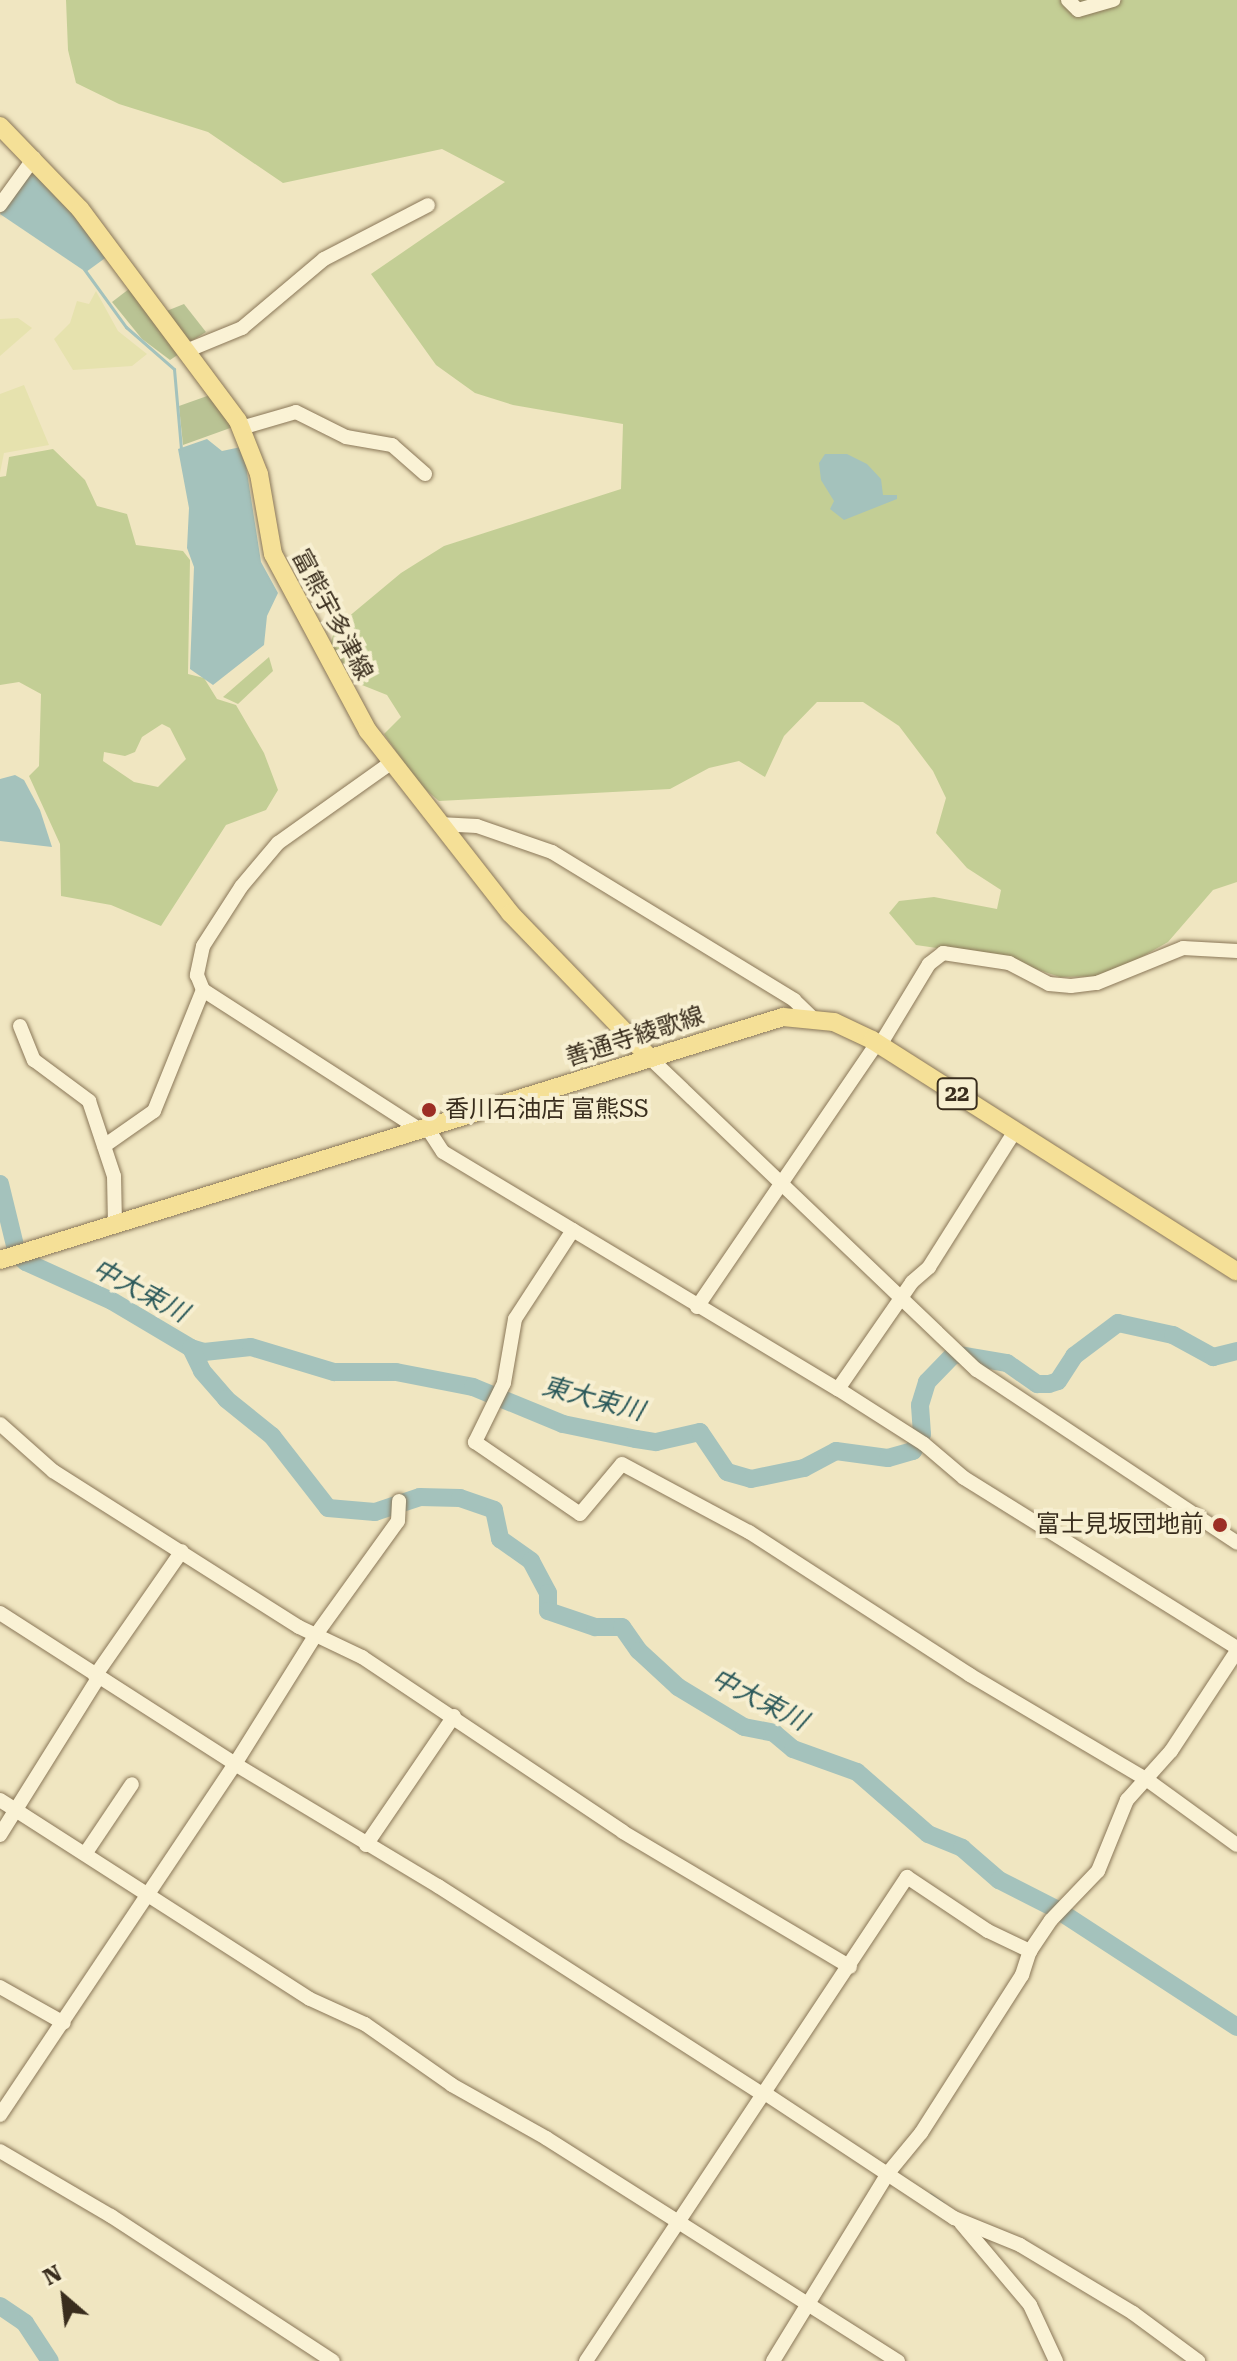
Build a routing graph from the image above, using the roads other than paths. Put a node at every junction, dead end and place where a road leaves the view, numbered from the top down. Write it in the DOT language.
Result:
graph roads {
  1 [pos="1068,0"];
  2 [pos="1114,0"];
  3 [pos="0,126"];
  4 [pos="31,163"];
  5 [pos="0,205"];
  6 [pos="428,205"];
  7 [pos="186,351"];
  8 [pos="241,428"];
  9 [pos="425,474"];
  10 [pos="392,762"];
  11 [pos="439,824"];
  12 [pos="1237,951"];
  13 [pos="203,990"];
  14 [pos="814,1019"];
  15 [pos="20,1026"];
  16 [pos="878,1044"];
  17 [pos="650,1058"];
  18 [pos="422,1128"];
  19 [pos="1015,1131"];
  20 [pos="104,1146"];
  21 [pos="784,1186"];
  22 [pos="115,1225"];
  23 [pos="573,1230"];
  24 [pos="4,1259"];
  25 [pos="1237,1272"];
  26 [pos="899,1300"];
  27 [pos="697,1307"];
  28 [pos="838,1389"];
  29 [pos="0,1424"];
  30 [pos="400,1503"];
  31 [pos="1237,1543"];
  32 [pos="182,1551"];
  33 [pos="0,1613"];
  34 [pos="315,1636"];
  35 [pos="1237,1649"];
  36 [pos="97,1675"];
  37 [pos="454,1716"];
  38 [pos="236,1761"];
  39 [pos="1146,1779"];
  40 [pos="132,1784"];
  41 [pos="0,1800"];
  42 [pos="19,1812"];
  43 [pos="0,1835"];
  44 [pos="367,1843"];
  45 [pos="1237,1845"];
  46 [pos="85,1854"];
  47 [pos="148,1896"];
  48 [pos="1030,1951"];
  49 [pos="850,1967"];
  50 [pos="0,1987"];
  51 [pos="64,2023"];
  52 [pos="762,2092"];
  53 [pos="0,2115"];
  54 [pos="0,2151"];
  55 [pos="890,2170"];
  56 [pos="954,2218"];
  57 [pos="679,2223"];
  58 [pos="806,2306"];
  59 [pos="333,2361"];
  60 [pos="586,2361"];
  61 [pos="773,2361"];
  62 [pos="898,2361"];
  63 [pos="1056,2361"];
  64 [pos="1198,2361"];
  1 -- 2 [label="street"];
  3 -- 4 [label="main road, 富熊宇多津線"];
  4 -- 5 [label="street"];
  4 -- 7 [label="main road, 富熊宇多津線"];
  6 -- 7 [label="street"];
  7 -- 8 [label="main road, 富熊宇多津線"];
  8 -- 9 [label="street"];
  8 -- 10 [label="main road, 富熊宇多津線"];
  10 -- 11 [label="main road, 富熊宇多津線"];
  10 -- 13 [label="street"];
  11 -- 14 [label="street"];
  11 -- 17 [label="main road, 富熊宇多津線"];
  12 -- 16 [label="street"];
  13 -- 18 [label="street"];
  13 -- 20 [label="street"];
  14 -- 16 [label="main road, 善通寺綾歌線 / 22"];
  14 -- 17 [label="main road, 善通寺綾歌線 / 22"];
  15 -- 20 [label="street"];
  16 -- 19 [label="main road, 善通寺綾歌線 / 22"];
  16 -- 21 [label="street"];
  17 -- 18 [label="main road, 善通寺綾歌線 / 22"];
  17 -- 21 [label="street"];
  18 -- 22 [label="main road, 善通寺綾歌線 / 22"];
  18 -- 23 [label="street"];
  19 -- 25 [label="main road, 善通寺綾歌線 / 22"];
  19 -- 26 [label="street"];
  20 -- 22 [label="street"];
  21 -- 26 [label="street"];
  21 -- 27 [label="street"];
  22 -- 24 [label="main road, 善通寺綾歌線 / 22"];
  23 -- 27 [label="street"];
  23 -- 39 [label="street"];
  26 -- 28 [label="street"];
  26 -- 31 [label="street"];
  27 -- 28 [label="street"];
  28 -- 35 [label="street"];
  29 -- 32 [label="street"];
  30 -- 34 [label="street"];
  32 -- 34 [label="street"];
  32 -- 36 [label="street"];
  33 -- 36 [label="street"];
  34 -- 37 [label="street"];
  34 -- 38 [label="street"];
  35 -- 39 [label="street"];
  36 -- 38 [label="street"];
  36 -- 42 [label="street"];
  37 -- 44 [label="street"];
  37 -- 49 [label="street"];
  38 -- 44 [label="street"];
  38 -- 47 [label="street"];
  39 -- 45 [label="street"];
  39 -- 48 [label="street"];
  40 -- 46 [label="street"];
  41 -- 42 [label="street"];
  42 -- 43 [label="street"];
  42 -- 46 [label="street"];
  44 -- 52 [label="street"];
  46 -- 47 [label="street"];
  47 -- 51 [label="street"];
  47 -- 57 [label="street"];
  48 -- 49 [label="street"];
  48 -- 55 [label="street"];
  49 -- 52 [label="street"];
  50 -- 51 [label="street"];
  51 -- 53 [label="street"];
  52 -- 55 [label="street"];
  52 -- 57 [label="street"];
  54 -- 59 [label="street"];
  55 -- 56 [label="street"];
  55 -- 58 [label="street"];
  56 -- 63 [label="street"];
  56 -- 64 [label="street"];
  57 -- 58 [label="street"];
  57 -- 60 [label="street"];
  58 -- 61 [label="street"];
  58 -- 62 [label="street"];
}
